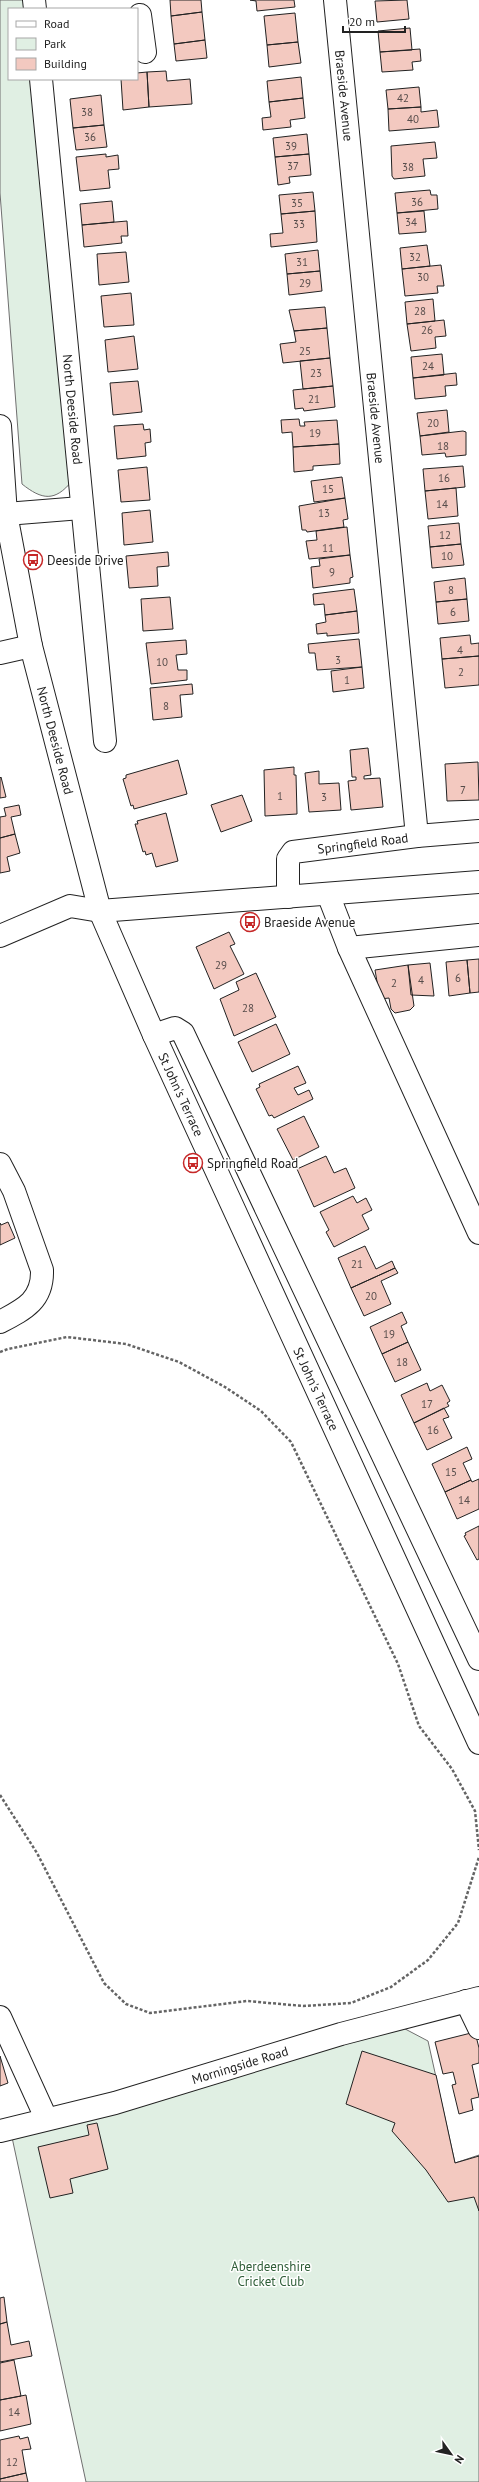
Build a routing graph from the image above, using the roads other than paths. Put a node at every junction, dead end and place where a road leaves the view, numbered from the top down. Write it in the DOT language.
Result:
graph roads {
  1 [pos="335,0"];
  2 [pos="41,80"];
  3 [pos="0,426"];
  4 [pos="81,508"];
  5 [pos="6,514"];
  6 [pos="31,646"];
  7 [pos="0,653"];
  8 [pos="105,741"];
  9 [pos="479,831"];
  10 [pos="417,836"];
  11 [pos="479,882"];
  12 [pos="328,894"];
  13 [pos="288,897"];
  14 [pos="100,911"];
  15 [pos="479,935"];
  16 [pos="0,936"];
  17 [pos="349,948"];
  18 [pos="154,1035"];
  19 [pos="0,1164"];
  20 [pos="479,1233"];
  21 [pos="0,1322"];
  22 [pos="479,1659"];
  23 [pos="479,1743"];
  24 [pos="472,2000"];
  25 [pos="0,2017"];
  26 [pos="479,2028"];
  27 [pos="46,2118"];
  28 [pos="0,2131"];
  1 -- 10 [label="street, Braeside Avenue"];
  2 -- 4 [label="street, North Deeside Road"];
  3 -- 5 [label="street, North Deeside Road"];
  4 -- 5 [label="street"];
  4 -- 8 [label="street, North Deeside Road"];
  5 -- 6 [label="street, North Deeside Road"];
  6 -- 7 [label="street"];
  6 -- 14 [label="street, North Deeside Road"];
  9 -- 10 [label="street, Springfield Road"];
  10 -- 13 [label="street, Springfield Road"];
  11 -- 12 [label="street"];
  12 -- 13 [label="street"];
  12 -- 17 [label="street"];
  13 -- 14 [label="street"];
  14 -- 16 [label="street"];
  14 -- 18 [label="street, St John's Terrace"];
  15 -- 17 [label="street"];
  17 -- 20 [label="street"];
  18 -- 22 [label="street, St John's Terrace"];
  18 -- 23 [label="street, St John's Terrace"];
  19 -- 21 [label="street"];
  24 -- 26 [label="street"];
  24 -- 27 [label="street, Morningside Road"];
  25 -- 27 [label="street"];
  27 -- 28 [label="street, Morningside Road"];
}
